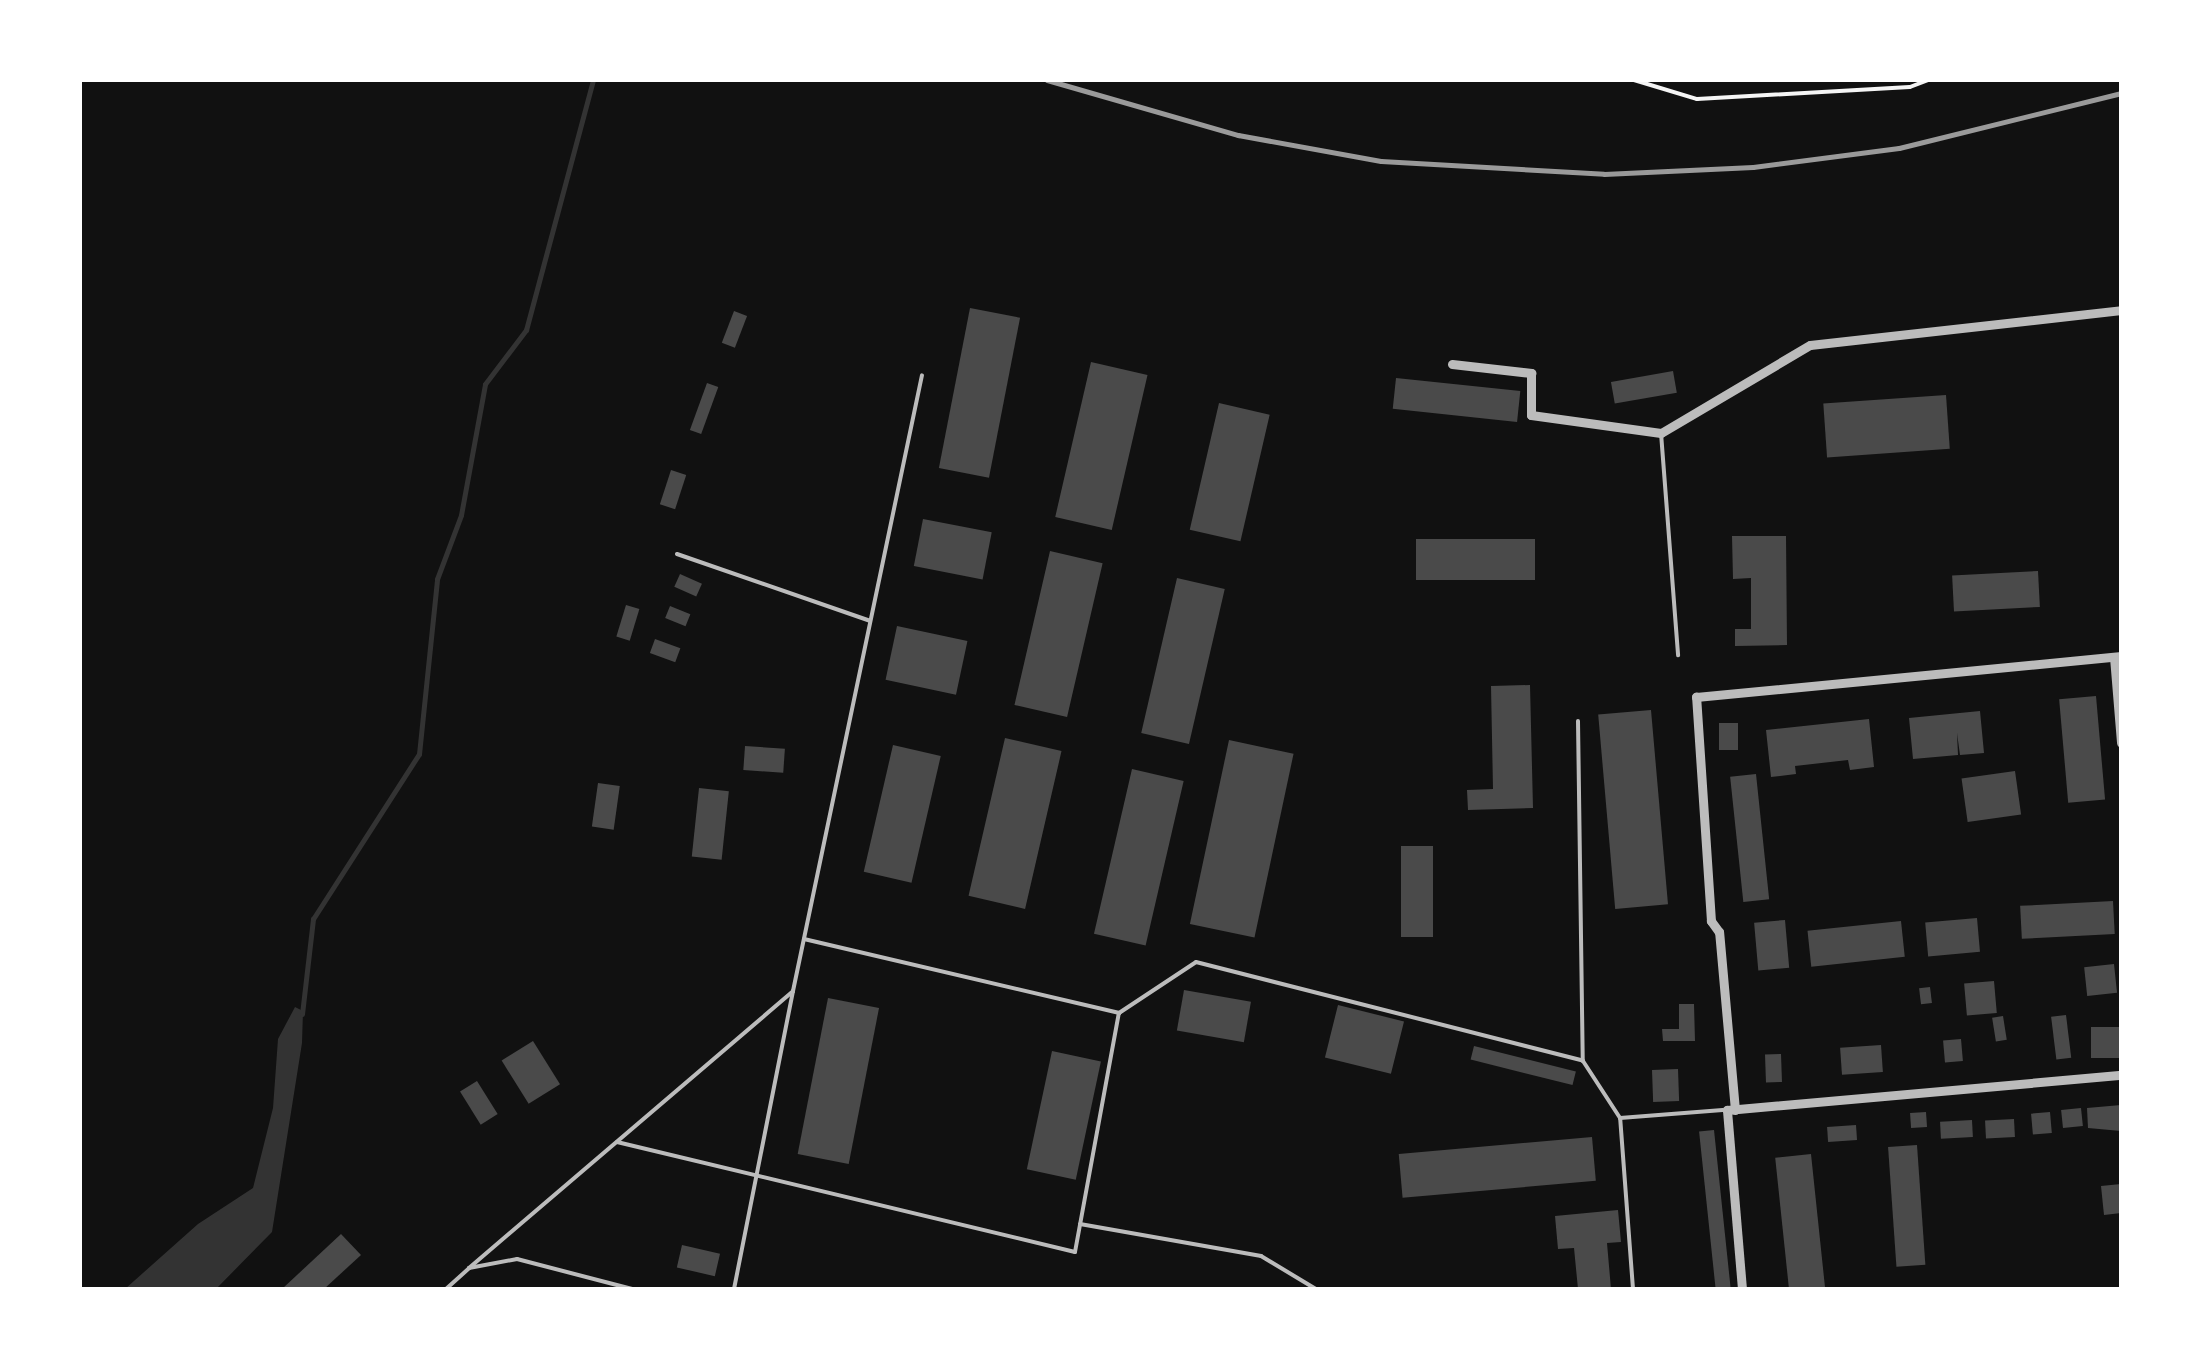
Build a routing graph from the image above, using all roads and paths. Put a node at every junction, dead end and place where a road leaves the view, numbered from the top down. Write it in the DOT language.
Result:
graph roads {
  1 [pos="1634,80"];
  2 [pos="1928,80"];
  3 [pos="2121,310"];
  4 [pos="1452,364"];
  5 [pos="922,375"];
  6 [pos="1660,433"];
  7 [pos="677,554"];
  8 [pos="870,621"];
  9 [pos="1678,656"];
  10 [pos="2118,657"];
  11 [pos="1578,721"];
  12 [pos="2121,743"];
  13 [pos="804,940"];
  14 [pos="793,991"];
  15 [pos="1119,1013"];
  16 [pos="1583,1061"];
  17 [pos="2121,1076"];
  18 [pos="1730,1110"];
  19 [pos="1620,1118"];
  20 [pos="617,1142"];
  21 [pos="756,1175"];
  22 [pos="1080,1224"];
  23 [pos="470,1268"];
  24 [pos="446,1289"];
  25 [pos="632,1289"];
  26 [pos="734,1289"];
  27 [pos="1316,1289"];
  28 [pos="1633,1289"];
  29 [pos="1742,1289"];
  1 -- 2 [label="path"];
  3 -- 6 [label="street"];
  4 -- 6 [label="street"];
  5 -- 8 [label="lane"];
  6 -- 9 [label="lane"];
  7 -- 8 [label="lane"];
  8 -- 13 [label="lane"];
  10 -- 12 [label="street"];
  10 -- 18 [label="street"];
  11 -- 16 [label="lane"];
  13 -- 14 [label="lane"];
  13 -- 15 [label="lane"];
  14 -- 20 [label="lane"];
  14 -- 21 [label="lane"];
  15 -- 16 [label="lane"];
  15 -- 22 [label="lane"];
  16 -- 19 [label="lane"];
  17 -- 18 [label="street"];
  18 -- 19 [label="lane"];
  18 -- 29 [label="street"];
  19 -- 28 [label="lane"];
  20 -- 21 [label="lane"];
  20 -- 23 [label="lane"];
  21 -- 22 [label="lane"];
  21 -- 26 [label="lane"];
  22 -- 27 [label="lane"];
  23 -- 24 [label="lane"];
  23 -- 25 [label="lane"];
}
